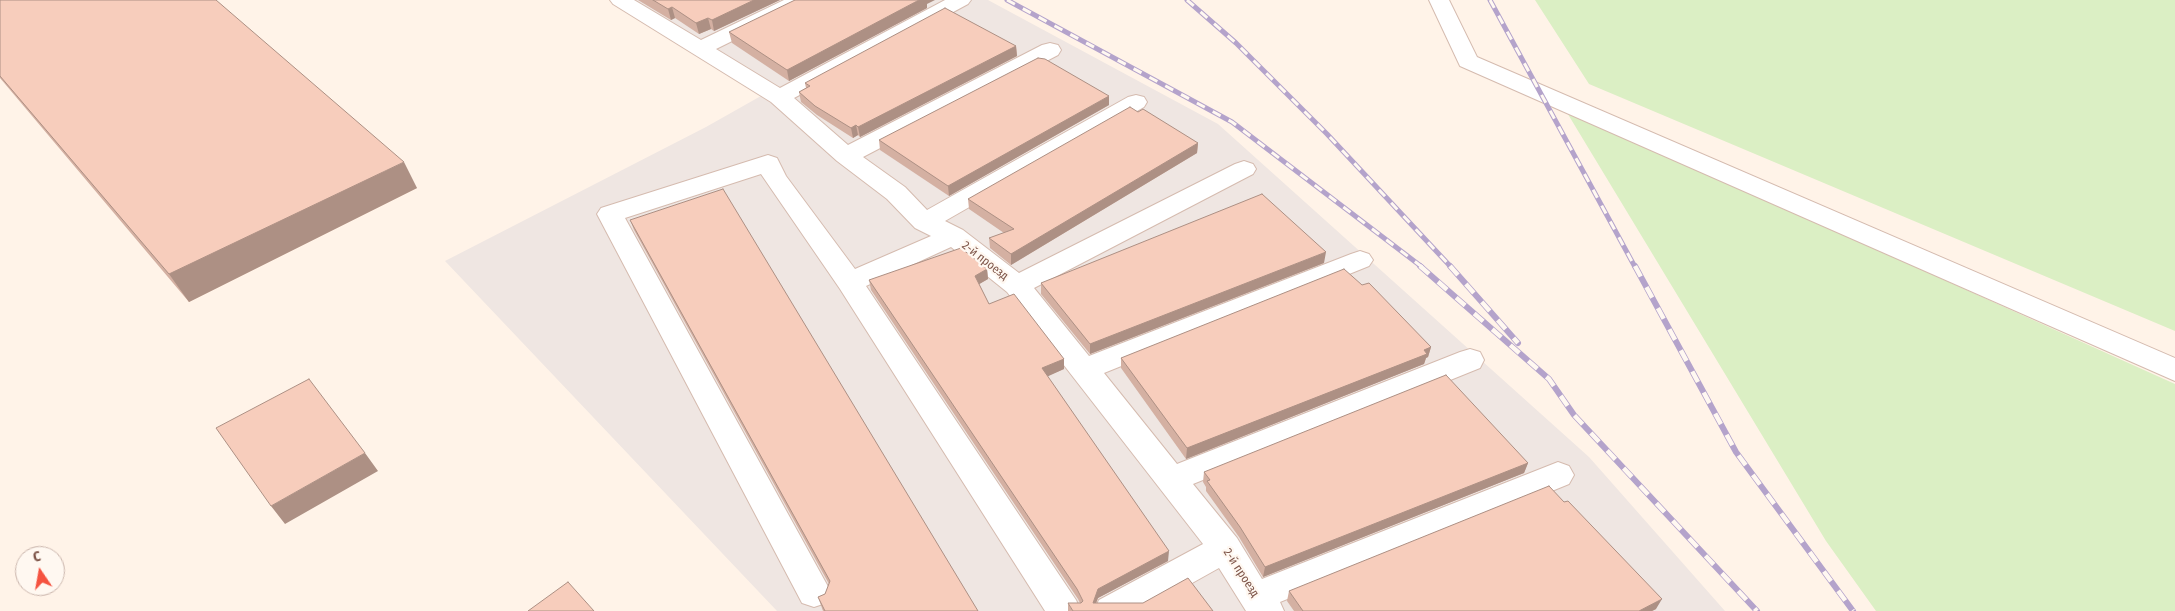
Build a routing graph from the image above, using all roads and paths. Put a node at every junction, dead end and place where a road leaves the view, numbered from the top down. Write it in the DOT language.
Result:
graph roads {
  1 [pos="620,0"];
  2 [pos="800,0"];
  3 [pos="961,0"];
  4 [pos="1439,0"];
  5 [pos="700,49"];
  6 [pos="1050,50"];
  7 [pos="779,97"];
  8 [pos="1136,102"];
  9 [pos="846,156"];
  10 [pos="1244,169"];
  11 [pos="924,222"];
  12 [pos="954,236"];
  13 [pos="1360,260"];
  14 [pos="850,282"];
  15 [pos="1017,285"];
  16 [pos="1470,360"];
  17 [pos="1083,370"];
  18 [pos="2175,370"];
  19 [pos="1558,475"];
  20 [pos="1171,480"];
  21 [pos="1225,548"];
  22 [pos="814,592"];
  23 [pos="1261,604"];
  24 [pos="1064,611"];
  25 [pos="1111,611"];
  1 -- 5 [label="street, 2-й проезд"];
  2 -- 5 [label="street"];
  3 -- 7 [label="street"];
  4 -- 18 [label="street"];
  5 -- 7 [label="street, 2-й проезд"];
  6 -- 9 [label="street"];
  7 -- 9 [label="street, 2-й проезд"];
  8 -- 11 [label="street"];
  9 -- 11 [label="street, 2-й проезд"];
  10 -- 15 [label="street"];
  11 -- 12 [label="street, 2-й проезд"];
  12 -- 14 [label="street"];
  12 -- 15 [label="street, 2-й проезд"];
  13 -- 17 [label="street"];
  14 -- 22 [label="street"];
  14 -- 24 [label="street"];
  15 -- 17 [label="street, 2-й проезд"];
  16 -- 20 [label="street"];
  17 -- 20 [label="street, 2-й проезд"];
  19 -- 23 [label="street"];
  20 -- 21 [label="street, 2-й проезд"];
  21 -- 23 [label="street, 2-й проезд"];
  21 -- 25 [label="street"];
}
